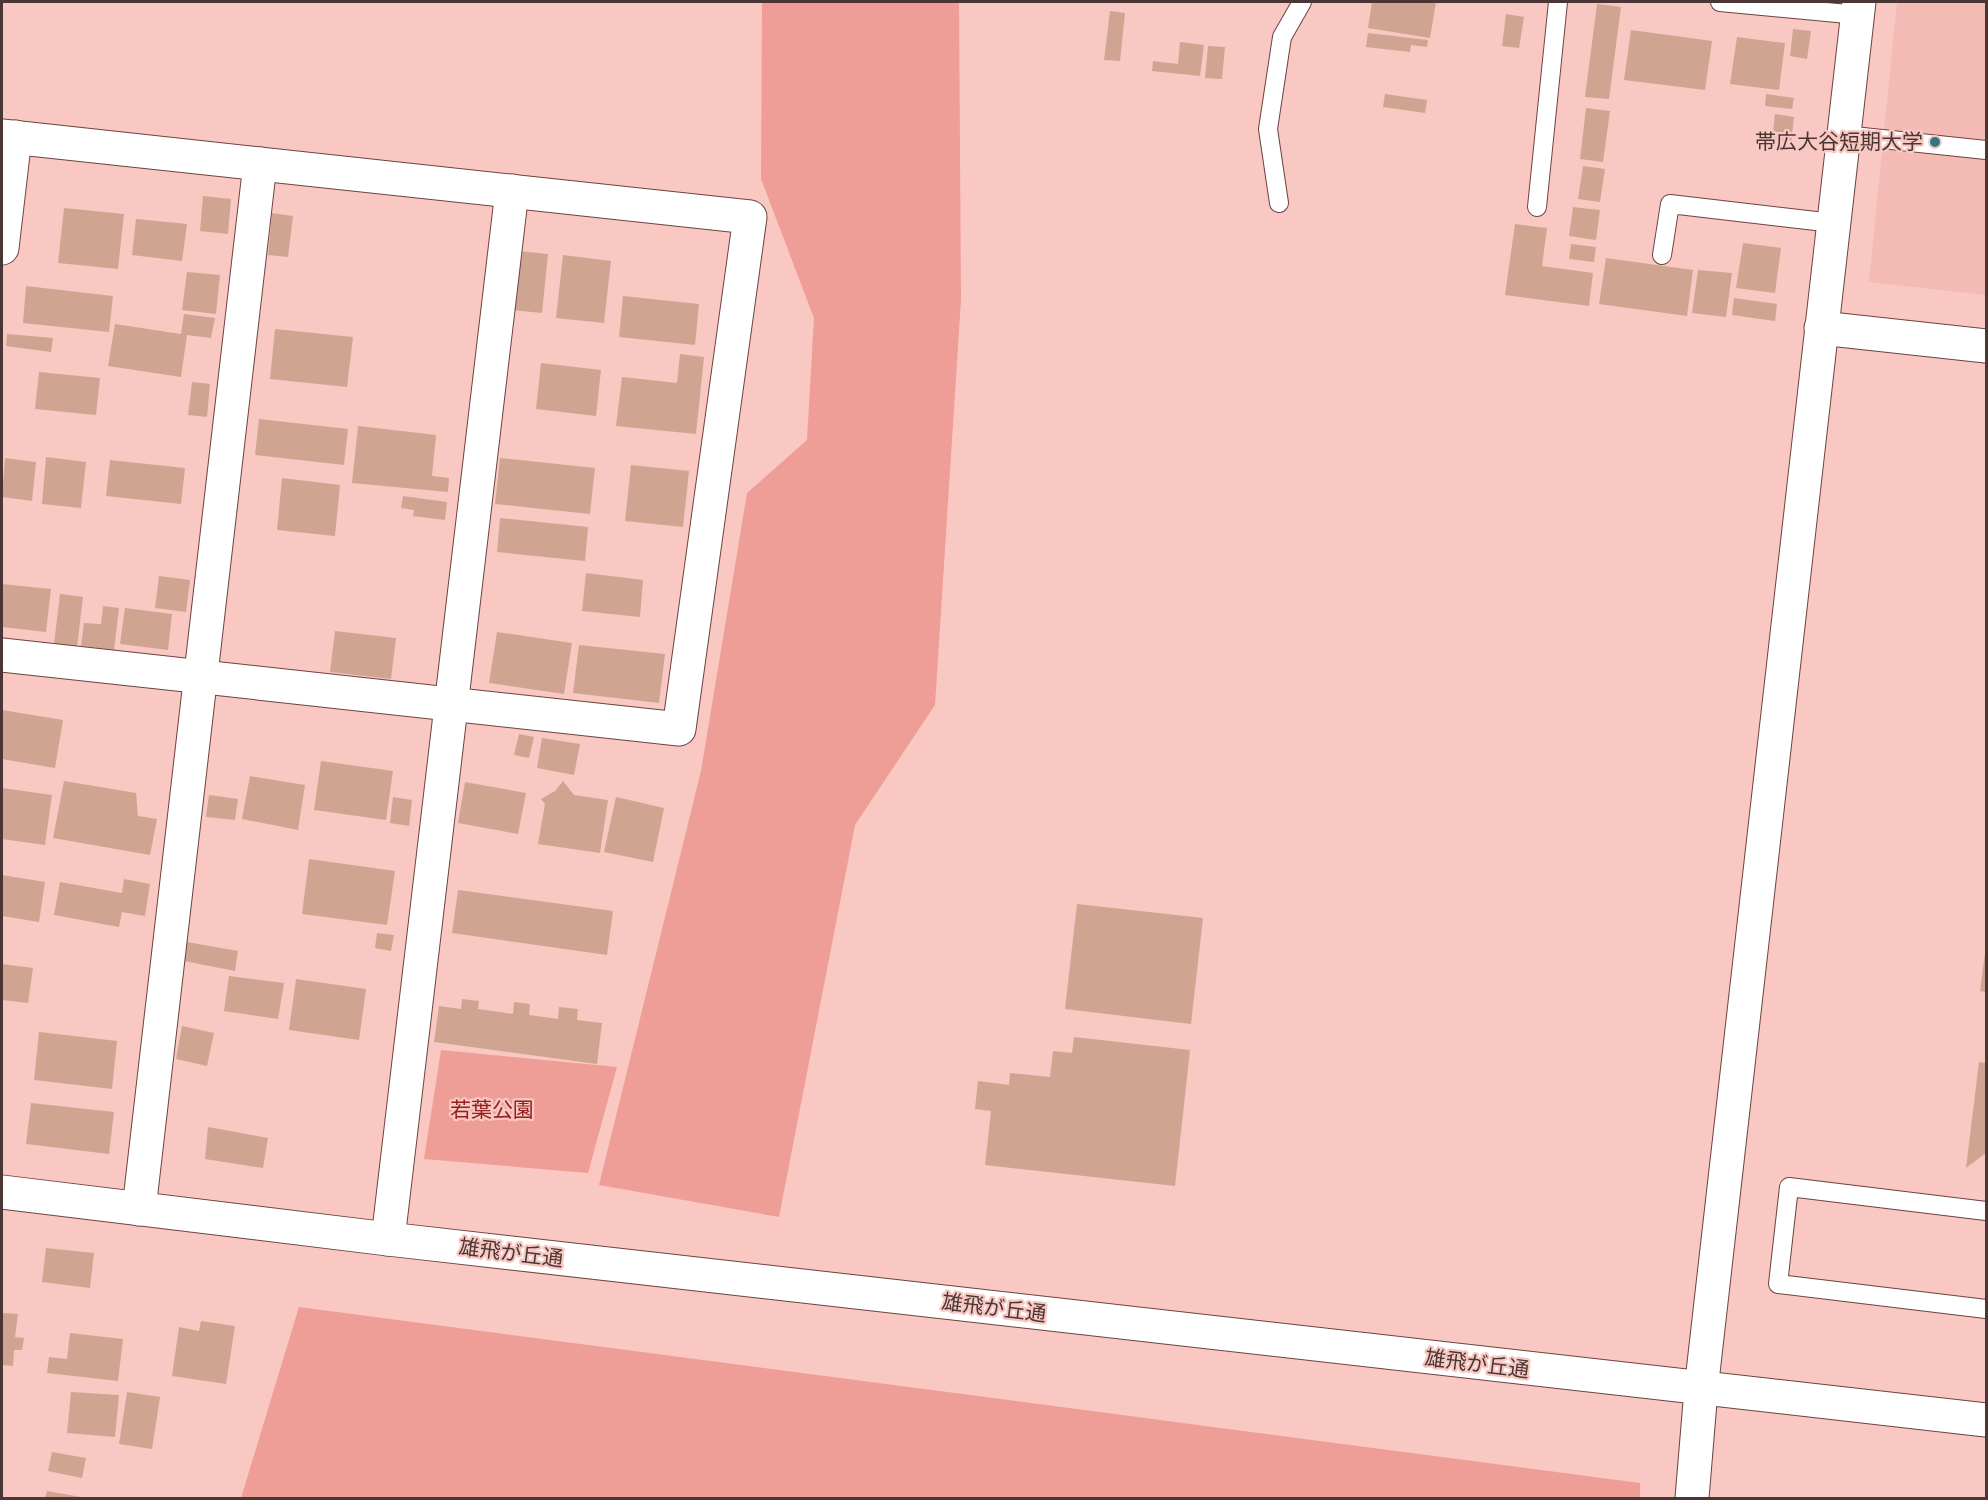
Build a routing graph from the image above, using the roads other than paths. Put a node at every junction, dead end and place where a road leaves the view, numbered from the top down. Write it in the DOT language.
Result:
graph roads {
  1 [pos="1302,2"];
  2 [pos="1558,2"];
  3 [pos="1720,2"];
  4 [pos="1859,8"];
  5 [pos="1844,135"];
  6 [pos="8,136"];
  7 [pos="1986,150"];
  8 [pos="260,164"];
  9 [pos="512,191"];
  10 [pos="1279,203"];
  11 [pos="1537,207"];
  12 [pos="1833,223"];
  13 [pos="2,248"];
  14 [pos="1662,255"];
  15 [pos="1821,328"];
  16 [pos="1986,346"];
  17 [pos="2,655"];
  18 [pos="201,677"];
  19 [pos="452,705"];
  20 [pos="2,1192"];
  21 [pos="139,1209"];
  22 [pos="1986,1211"];
  23 [pos="388,1239"];
  24 [pos="1986,1309"];
  25 [pos="1701,1389"];
  26 [pos="1986,1420"];
  27 [pos="1692,1498"];
  1 -- 10 [label="lane"];
  2 -- 11 [label="lane"];
  3 -- 4 [label="lane"];
  4 -- 5 [label="street"];
  5 -- 7 [label="lane"];
  5 -- 12 [label="street"];
  6 -- 8 [label="street"];
  6 -- 13 [label="street"];
  8 -- 9 [label="street"];
  8 -- 18 [label="street"];
  9 -- 19 [label="street"];
  9 -- 19 [label="street"];
  12 -- 14 [label="lane"];
  12 -- 15 [label="street"];
  15 -- 16 [label="street"];
  15 -- 25 [label="street"];
  17 -- 18 [label="street"];
  18 -- 19 [label="street"];
  18 -- 21 [label="street"];
  19 -- 23 [label="street"];
  20 -- 21 [label="street, 雄飛が丘通"];
  21 -- 23 [label="street, 雄飛が丘通"];
  22 -- 24 [label="lane"];
  23 -- 25 [label="street, 雄飛が丘通"];
  25 -- 26 [label="street, 雄飛が丘通"];
  25 -- 27 [label="street"];
}
